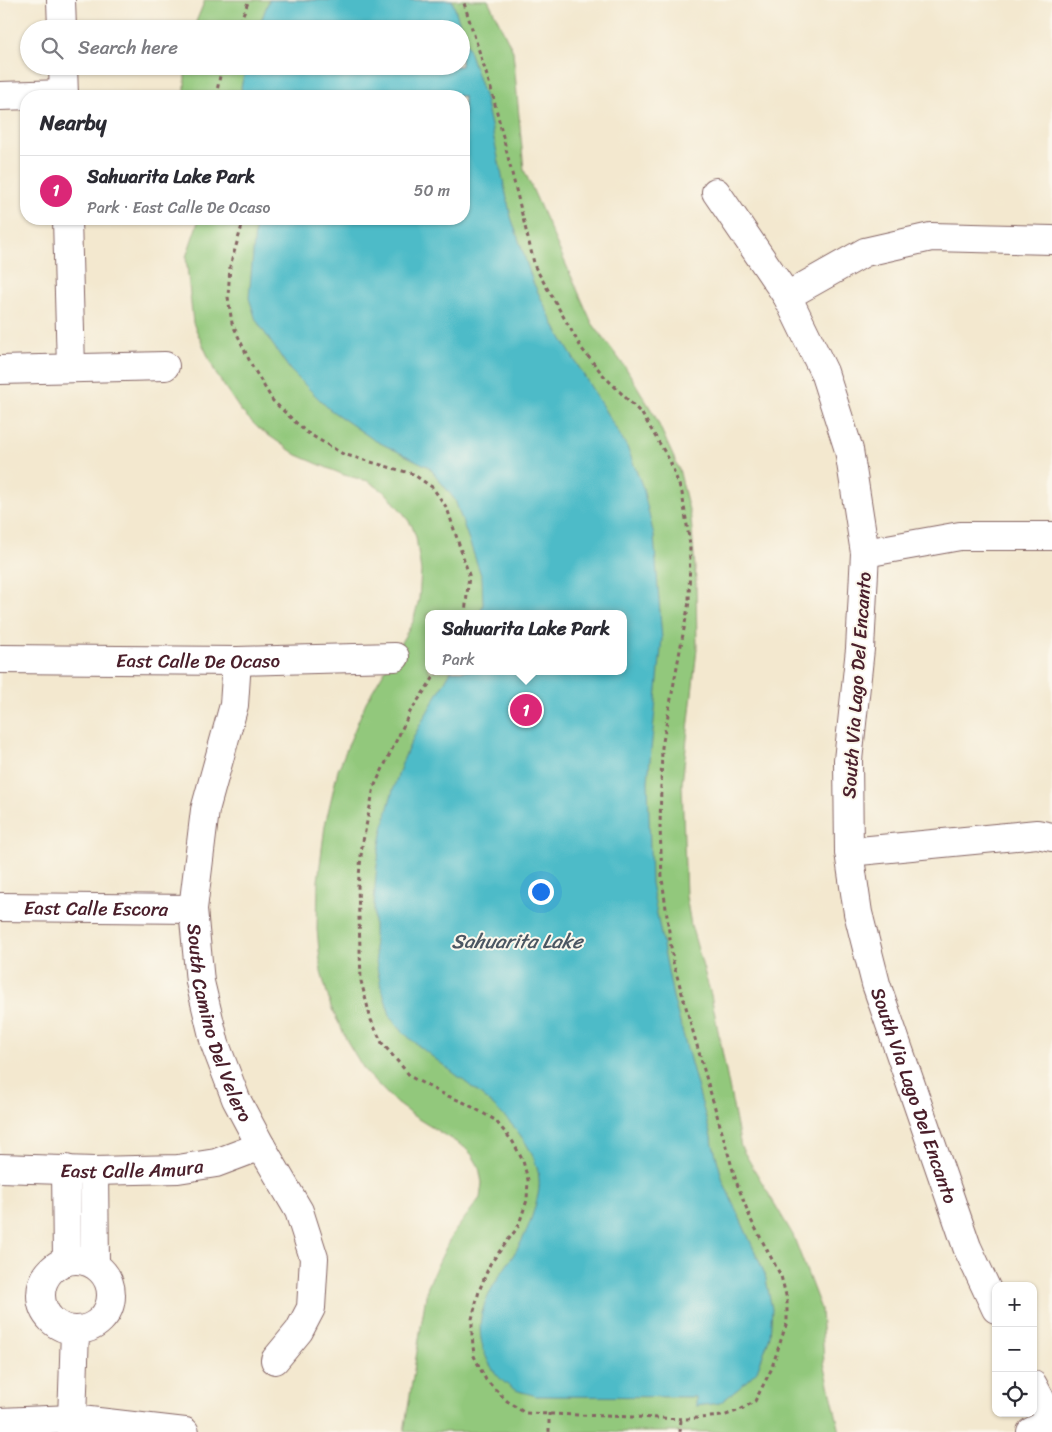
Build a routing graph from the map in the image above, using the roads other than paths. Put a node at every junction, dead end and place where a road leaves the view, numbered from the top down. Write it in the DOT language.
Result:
graph roads {
  1 [pos="61,0"];
  2 [pos="62,20"];
  3 [pos="63,75"];
  4 [pos="64,90"];
  5 [pos="0,96"];
  6 [pos="20,96"];
  7 [pos="716,192"];
  8 [pos="67,225"];
  9 [pos="1052,240"];
  10 [pos="787,296"];
  11 [pos="165,366"];
  12 [pos="72,368"];
  13 [pos="0,370"];
  14 [pos="1052,536"];
  15 [pos="865,553"];
  16 [pos="395,658"];
  17 [pos="0,659"];
  18 [pos="237,661"];
  19 [pos="1052,837"];
  20 [pos="849,852"];
  21 [pos="0,907"];
  22 [pos="193,909"];
  23 [pos="261,1146"];
  24 [pos="0,1168"];
  25 [pos="66,1169"];
  26 [pos="94,1171"];
  27 [pos="67,1261"];
  28 [pos="95,1265"];
  29 [pos="992,1300"];
  30 [pos="75,1331"];
  31 [pos="275,1360"];
  32 [pos="1037,1393"];
  33 [pos="72,1419"];
  34 [pos="1052,1421"];
  35 [pos="0,1422"];
  36 [pos="185,1432"];
  37 [pos="1031,1432"];
  1 -- 2 [label="street"];
  3 -- 4 [label="street"];
  5 -- 6 [label="street"];
  7 -- 10 [label="street, South Via Lago Del Encanto"];
  8 -- 12 [label="street"];
  9 -- 10 [label="street"];
  10 -- 15 [label="street, South Via Lago Del Encanto"];
  11 -- 12 [label="street"];
  12 -- 13 [label="street"];
  14 -- 15 [label="street"];
  15 -- 20 [label="street, South Via Lago Del Encanto"];
  16 -- 18 [label="street, East Calle De Ocaso"];
  17 -- 18 [label="street, East Calle De Ocaso"];
  18 -- 22 [label="street, South Camino Del Velero"];
  19 -- 20 [label="street"];
  20 -- 29 [label="street, South Via Lago Del Encanto"];
  21 -- 22 [label="street, East Calle Escora"];
  22 -- 23 [label="street, South Camino Del Velero"];
  23 -- 26 [label="street, East Calle Amura"];
  23 -- 31 [label="street, South Camino Del Velero"];
  24 -- 25 [label="street, East Calle Amura"];
  25 -- 26 [label="street, East Calle Amura"];
  25 -- 27 [label="street"];
  26 -- 28 [label="street"];
  27 -- 28 [label="street"];
  27 -- 30 [label="street"];
  28 -- 30 [label="street"];
  30 -- 33 [label="street"];
  32 -- 34 [label="street"];
  33 -- 35 [label="street"];
  33 -- 36 [label="street"];
  34 -- 37 [label="street"];
}
